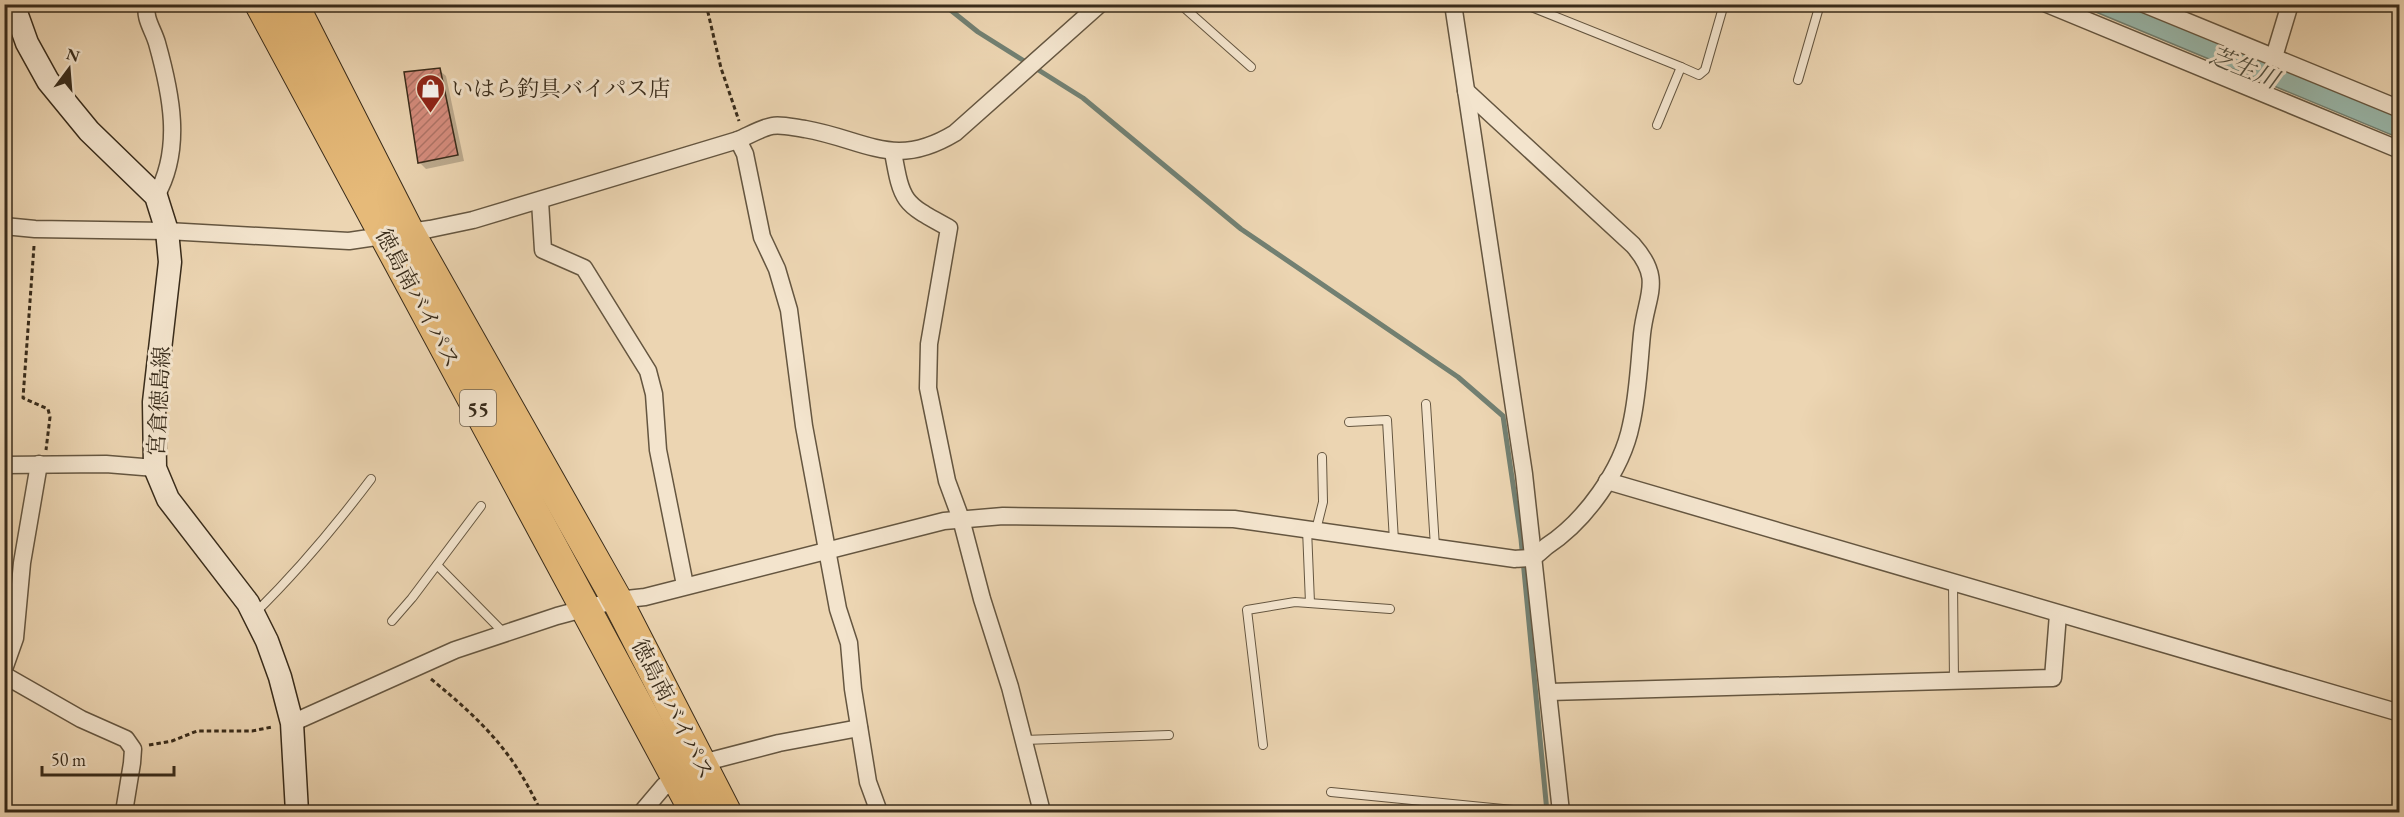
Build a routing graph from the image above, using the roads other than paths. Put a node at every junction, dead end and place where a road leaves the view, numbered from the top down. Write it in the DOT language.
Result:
graph roads {
  1 [pos="13,4"];
  2 [pos="147,4"];
  3 [pos="260,4"];
  4 [pos="293,4"];
  5 [pos="1100,4"];
  6 [pos="1180,4"];
  7 [pos="1453,4"];
  8 [pos="1524,4"];
  9 [pos="1724,4"];
  10 [pos="1820,4"];
  11 [pos="2047,4"];
  12 [pos="2144,4"];
  13 [pos="2290,4"];
  14 [pos="2274,57"];
  15 [pos="1251,67"];
  16 [pos="1681,67"];
  17 [pos="1798,80"];
  18 [pos="1466,91"];
  19 [pos="2400,109"];
  20 [pos="1657,125"];
  21 [pos="742,138"];
  22 [pos="2400,150"];
  23 [pos="893,152"];
  24 [pos="156,196"];
  25 [pos="540,201"];
  26 [pos="4,226"];
  27 [pos="167,231"];
  28 [pos="397,234"];
  29 [pos="1426,404"];
  30 [pos="1349,422"];
  31 [pos="1322,457"];
  32 [pos="42,464"];
  33 [pos="4,465"];
  34 [pos="155,468"];
  35 [pos="371,478"];
  36 [pos="1607,481"];
  37 [pos="481,506"];
  38 [pos="961,519"];
  39 [pos="1311,530"];
  40 [pos="1394,541"];
  41 [pos="1435,547"];
  42 [pos="826,551"];
  43 [pos="1525,558"];
  44 [pos="437,565"];
  45 [pos="1953,583"];
  46 [pos="685,585"];
  47 [pos="617,600"];
  48 [pos="1310,603"];
  49 [pos="586,608"];
  50 [pos="1390,609"];
  51 [pos="254,614"];
  52 [pos="2058,614"];
  53 [pos="392,621"];
  54 [pos="504,633"];
  55 [pos="4,669"];
  56 [pos="4,675"];
  57 [pos="1954,682"];
  58 [pos="1549,692"];
  59 [pos="2400,713"];
  60 [pos="292,723"];
  61 [pos="859,728"];
  62 [pos="1169,735"];
  63 [pos="1024,740"];
  64 [pos="1263,746"];
  65 [pos="690,771"];
  66 [pos="1331,792"];
  67 [pos="124,813"];
  68 [pos="297,813"];
  69 [pos="642,813"];
  70 [pos="695,813"];
  71 [pos="726,813"];
  72 [pos="879,813"];
  73 [pos="1042,813"];
  74 [pos="1534,813"];
  75 [pos="1561,813"];
  1 -- 24 [label="main road, 宮倉徳島線"];
  2 -- 24 [label="street"];
  3 -- 28 [label="highway, 徳島南バイパス / 55"];
  4 -- 28 [label="highway, 徳島南バイパス / 55"];
  5 -- 23 [label="street"];
  6 -- 15 [label="lane"];
  7 -- 18 [label="street"];
  8 -- 16 [label="lane"];
  9 -- 16 [label="lane"];
  10 -- 17 [label="lane"];
  11 -- 22 [label="street"];
  12 -- 14 [label="street"];
  13 -- 14 [label="street"];
  14 -- 19 [label="street"];
  16 -- 20 [label="lane"];
  18 -- 36 [label="street"];
  18 -- 43 [label="street"];
  21 -- 23 [label="street"];
  21 -- 25 [label="street"];
  21 -- 42 [label="street"];
  23 -- 38 [label="street"];
  24 -- 27 [label="main road, 宮倉徳島線"];
  25 -- 28 [label="street"];
  25 -- 46 [label="street"];
  26 -- 27 [label="street"];
  27 -- 28 [label="street"];
  27 -- 34 [label="main road, 宮倉徳島線"];
  28 -- 47 [label="highway, 徳島南バイパス / 55"];
  28 -- 49 [label="highway, 徳島南バイパス / 55"];
  29 -- 41 [label="lane"];
  30 -- 40 [label="lane"];
  31 -- 39 [label="lane"];
  32 -- 33 [label="street"];
  32 -- 34 [label="street"];
  32 -- 55 [label="street"];
  34 -- 51 [label="main road, 宮倉徳島線"];
  35 -- 51 [label="lane"];
  36 -- 43 [label="street"];
  36 -- 45 [label="street"];
  37 -- 44 [label="lane"];
  38 -- 39 [label="street"];
  38 -- 42 [label="street"];
  38 -- 63 [label="street"];
  39 -- 40 [label="street"];
  39 -- 48 [label="lane"];
  40 -- 41 [label="street"];
  41 -- 43 [label="street"];
  42 -- 46 [label="street"];
  42 -- 61 [label="street"];
  43 -- 58 [label="street"];
  44 -- 53 [label="lane"];
  44 -- 54 [label="lane"];
  45 -- 52 [label="street"];
  45 -- 57 [label="lane"];
  46 -- 47 [label="street"];
  47 -- 49 [label="street"];
  47 -- 65 [label="highway, 徳島南バイパス / 55"];
  48 -- 50 [label="lane"];
  48 -- 64 [label="lane"];
  49 -- 54 [label="street"];
  49 -- 65 [label="highway, 徳島南バイパス / 55"];
  51 -- 60 [label="main road, 宮倉徳島線"];
  52 -- 57 [label="street"];
  52 -- 59 [label="street"];
  54 -- 60 [label="street"];
  56 -- 67 [label="street"];
  57 -- 58 [label="street"];
  58 -- 75 [label="street"];
  60 -- 68 [label="main road, 宮倉徳島線"];
  61 -- 65 [label="street"];
  61 -- 72 [label="street"];
  62 -- 63 [label="lane"];
  63 -- 73 [label="street"];
  65 -- 69 [label="street"];
  65 -- 70 [label="highway, 徳島南バイパス / 55"];
  65 -- 71 [label="highway, 徳島南バイパス / 55"];
  66 -- 74 [label="lane"];
}
